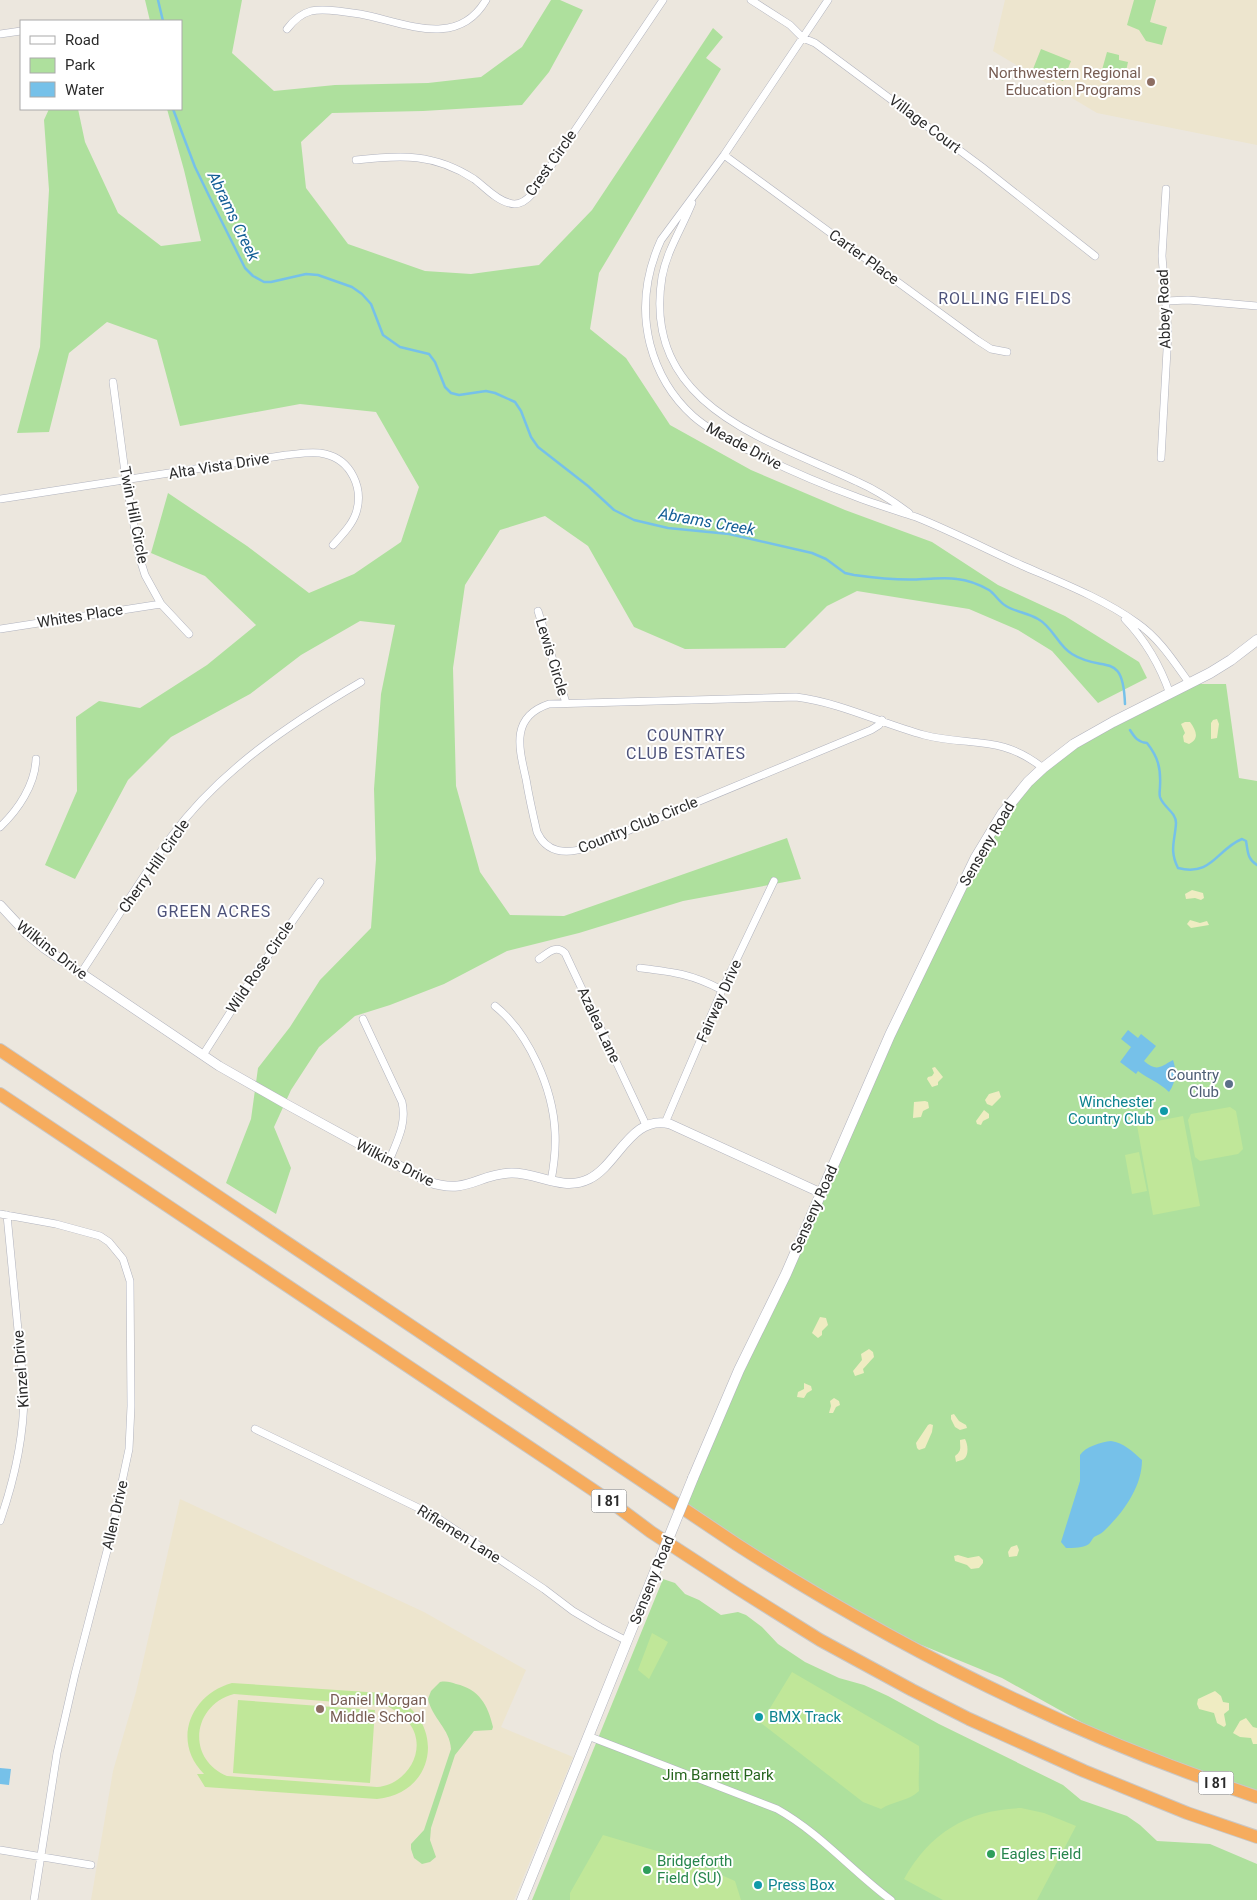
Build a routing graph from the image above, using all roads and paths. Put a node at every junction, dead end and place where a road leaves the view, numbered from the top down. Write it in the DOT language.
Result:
graph roads {
  1 [pos="486,0"];
  2 [pos="663,0"];
  3 [pos="751,0"];
  4 [pos="828,0"];
  5 [pos="287,29"];
  6 [pos="20,31"];
  7 [pos="0,34"];
  8 [pos="803,38"];
  9 [pos="724,155"];
  10 [pos="356,160"];
  11 [pos="1166,189"];
  12 [pos="695,197"];
  13 [pos="1095,256"];
  14 [pos="1166,300"];
  15 [pos="1257,306"];
  16 [pos="1007,352"];
  17 [pos="113,382"];
  18 [pos="1161,458"];
  19 [pos="126,480"];
  20 [pos="0,499"];
  21 [pos="916,518"];
  22 [pos="333,545"];
  23 [pos="161,604"];
  24 [pos="538,610"];
  25 [pos="1120,613"];
  26 [pos="0,629"];
  27 [pos="189,634"];
  28 [pos="1257,640"];
  29 [pos="361,682"];
  30 [pos="1190,684"];
  31 [pos="1170,694"];
  32 [pos="566,703"];
  33 [pos="882,720"];
  34 [pos="36,759"];
  35 [pos="1043,768"];
  36 [pos="0,827"];
  37 [pos="774,881"];
  38 [pos="320,882"];
  39 [pos="0,905"];
  40 [pos="539,959"];
  41 [pos="640,968"];
  42 [pos="81,974"];
  43 [pos="722,990"];
  44 [pos="495,1006"];
  45 [pos="363,1019"];
  46 [pos="0,1050"];
  47 [pos="203,1055"];
  48 [pos="0,1094"];
  49 [pos="665,1123"];
  50 [pos="646,1125"];
  51 [pos="389,1161"];
  52 [pos="551,1181"];
  53 [pos="821,1193"];
  54 [pos="4,1214"];
  55 [pos="255,1429"];
  56 [pos="0,1521"];
  57 [pos="627,1641"];
  58 [pos="588,1736"];
  59 [pos="1257,1797"];
  60 [pos="1257,1838"];
  61 [pos="0,1850"];
  62 [pos="41,1856"];
  63 [pos="91,1864"];
  64 [pos="34,1900"];
  65 [pos="522,1900"];
  66 [pos="891,1900"];
  1 -- 5 [label="street"];
  2 -- 10 [label="street, Crest Circle"];
  3 -- 8 [label="street, Village Court"];
  4 -- 8 [label="street, Meade Drive"];
  6 -- 7 [label="street"];
  8 -- 9 [label="street, Meade Drive"];
  8 -- 13 [label="street, Village Court"];
  9 -- 12 [label="street, Meade Drive"];
  9 -- 16 [label="street, Carter Place"];
  11 -- 14 [label="street, Abbey Road"];
  12 -- 21 [label="street, Meade Drive"];
  12 -- 21 [label="street, Meade Drive"];
  14 -- 15 [label="street"];
  14 -- 18 [label="street, Abbey Road"];
  17 -- 19 [label="street, Twin Hill Circle"];
  19 -- 20 [label="street, Alta Vista Drive"];
  19 -- 22 [label="street, Alta Vista Drive"];
  19 -- 23 [label="street, Twin Hill Circle"];
  21 -- 25 [label="street, Meade Drive"];
  23 -- 26 [label="street, Whites Place"];
  23 -- 27 [label="street, Twin Hill Circle"];
  24 -- 32 [label="street, Lewis Circle"];
  25 -- 30 [label="street, Meade Drive"];
  25 -- 31 [label="street, Meade Drive"];
  28 -- 30 [label="main road, Senseny Road"];
  29 -- 42 [label="street, Cherry Hill Circle"];
  30 -- 31 [label="main road, Senseny Road"];
  31 -- 35 [label="main road, Senseny Road"];
  32 -- 33 [label="street, Country Club Circle"];
  32 -- 33 [label="street, Country Club Circle"];
  33 -- 35 [label="street, Country Club Circle"];
  34 -- 36 [label="street"];
  35 -- 53 [label="main road, Senseny Road"];
  37 -- 43 [label="street, Fairway Drive"];
  38 -- 47 [label="street, Wild Rose Circle"];
  39 -- 42 [label="street, Wilkins Drive"];
  40 -- 50 [label="street, Azalea Lane"];
  41 -- 43 [label="street"];
  42 -- 47 [label="street, Wilkins Drive"];
  43 -- 49 [label="street, Fairway Drive"];
  44 -- 52 [label="street"];
  45 -- 51 [label="street"];
  46 -- 59 [label="highway, I 81"];
  47 -- 51 [label="street, Wilkins Drive"];
  48 -- 60 [label="highway, I 81"];
  49 -- 50 [label="street"];
  49 -- 53 [label="street"];
  50 -- 52 [label="street, Wilkins Drive"];
  51 -- 52 [label="street, Wilkins Drive"];
  53 -- 57 [label="main road, Senseny Road, bridge"];
  54 -- 56 [label="street, Kinzel Drive"];
  54 -- 62 [label="street, Allen Drive"];
  55 -- 57 [label="street, Riflemen Lane"];
  57 -- 58 [label="main road, Senseny Road"];
  58 -- 65 [label="main road, Senseny Road"];
  58 -- 66 [label="street"];
  61 -- 62 [label="street"];
  62 -- 63 [label="street"];
  62 -- 64 [label="street, Allen Drive"];
}
